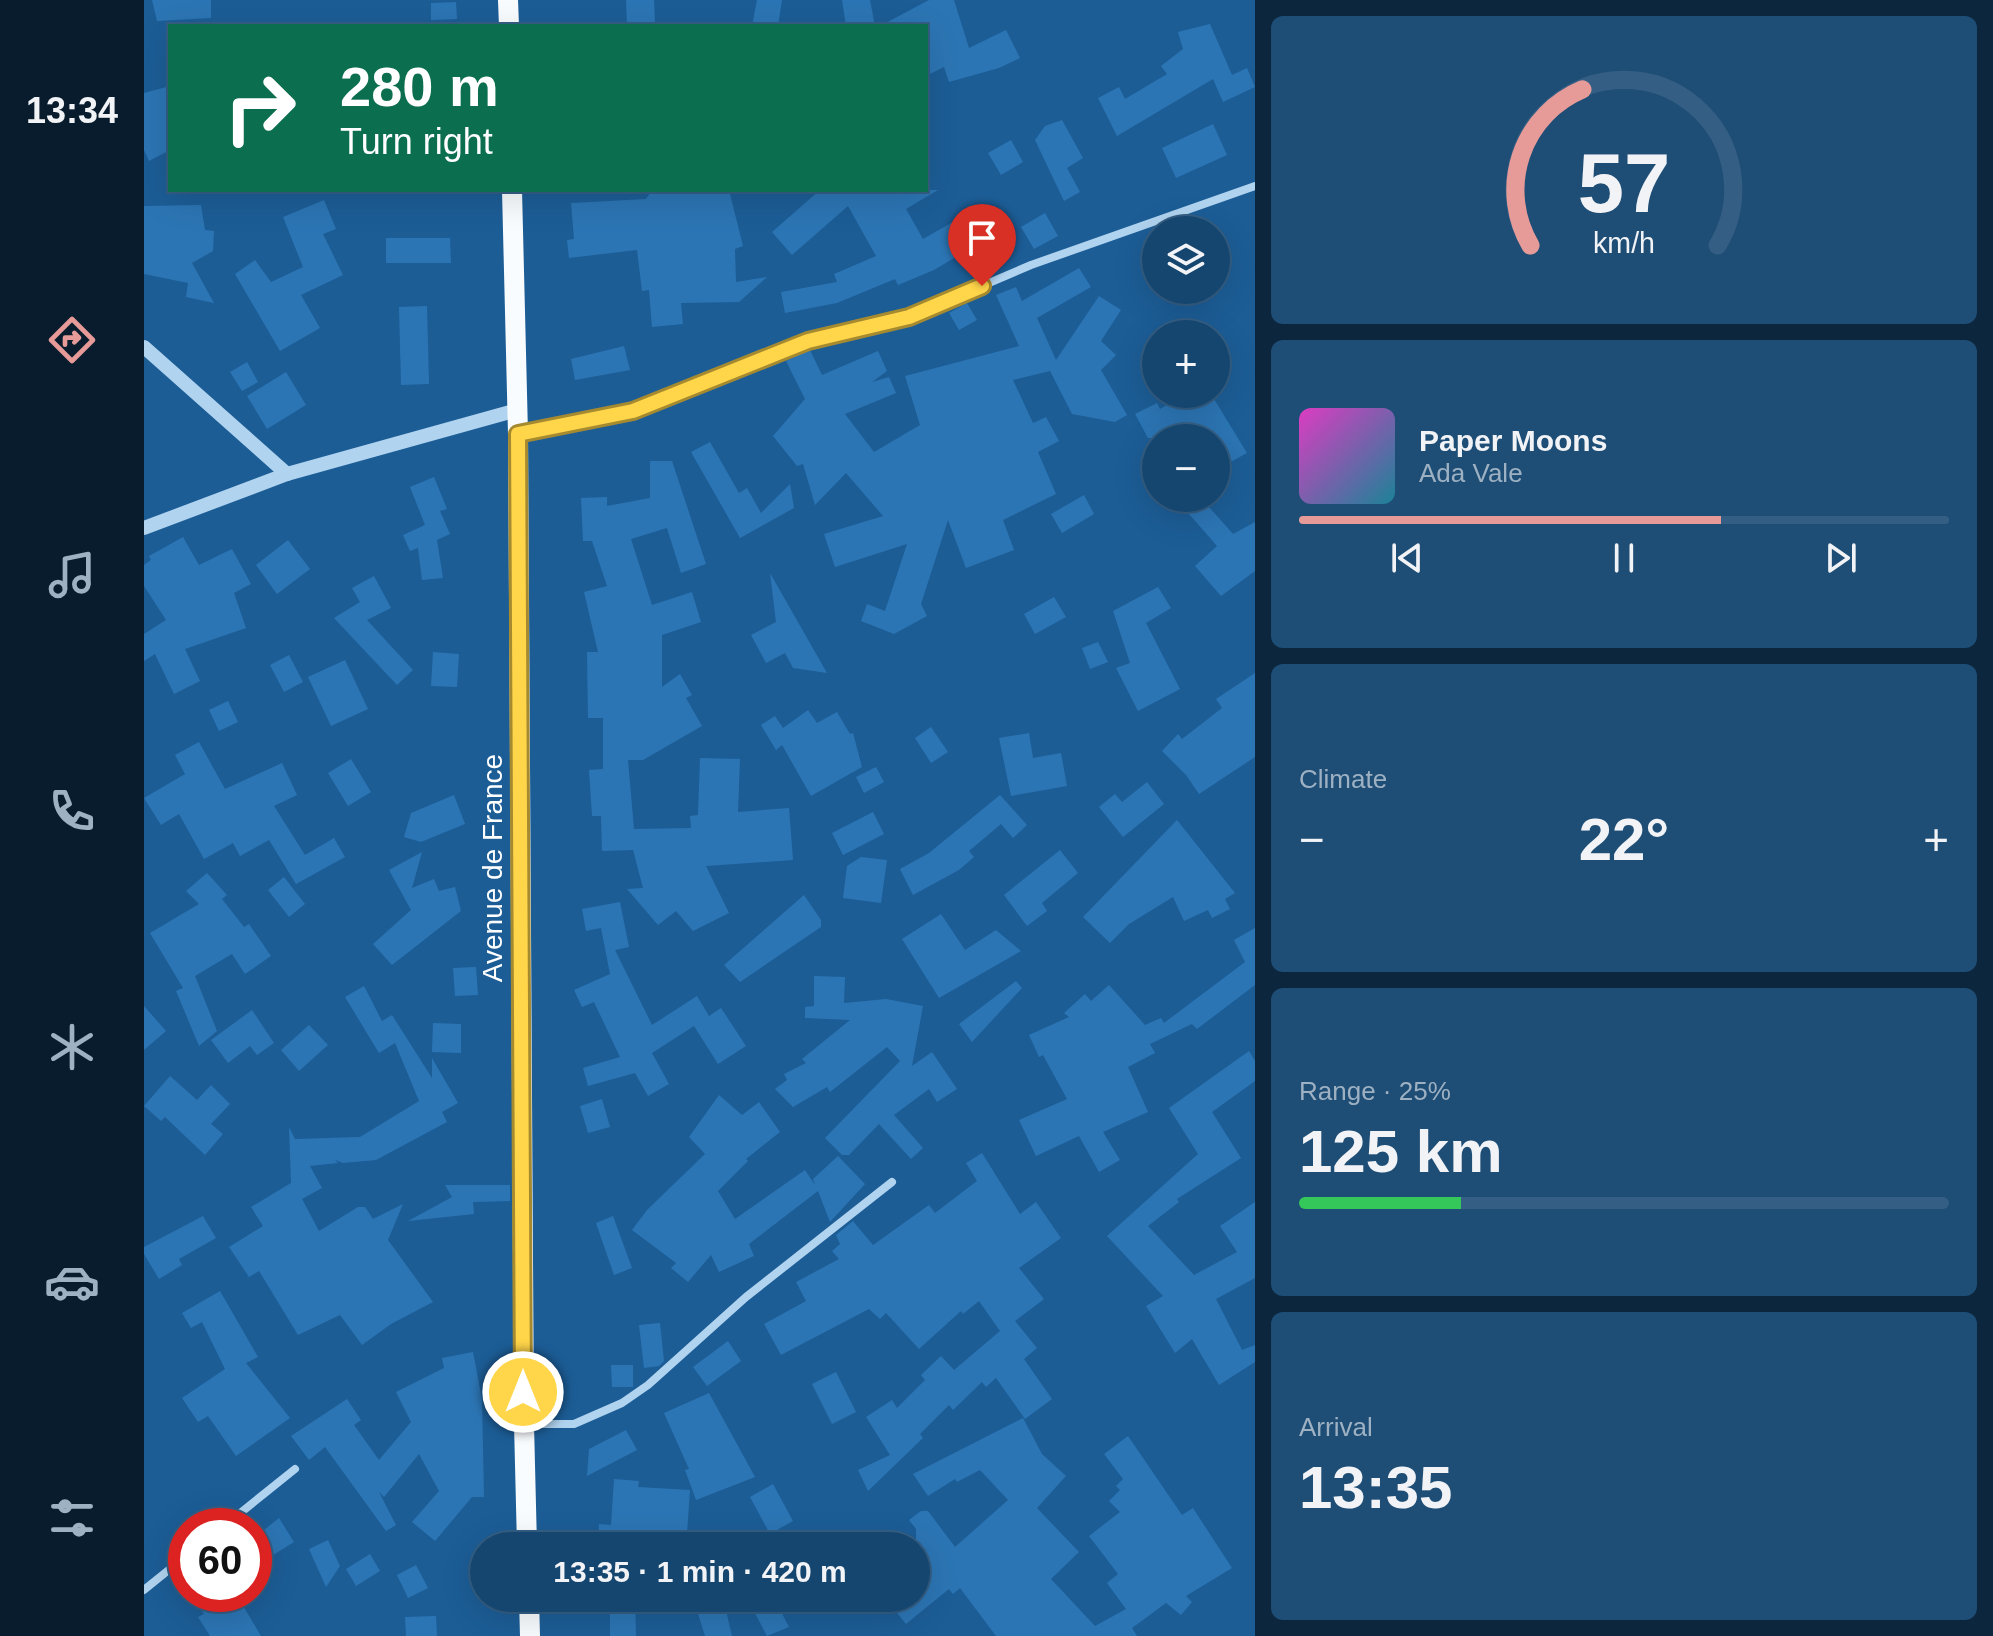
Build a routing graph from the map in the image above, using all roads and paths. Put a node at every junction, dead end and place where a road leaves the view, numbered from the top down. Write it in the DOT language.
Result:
graph roads {
  1 [pos="508,0"];
  2 [pos="509,24"];
  3 [pos="1255,186"];
  4 [pos="512,192"];
  5 [pos="144,347"];
  6 [pos="517,410"];
  7 [pos="518,434"];
  8 [pos="287,474"];
  9 [pos="144,528"];
  10 [pos="892,1182"];
  11 [pos="524,1424"];
  12 [pos="295,1469"];
  13 [pos="246,1508"];
  14 [pos="527,1532"];
  15 [pos="168,1571"];
  16 [pos="144,1590"];
  17 [pos="529,1612"];
  18 [pos="530,1636"];
  1 -- 2 [label="main road"];
  3 -- 7 [label="street"];
  4 -- 6 [label="main road, Avenue de France"];
  5 -- 8 [label="street"];
  6 -- 7 [label="main road, Avenue de France"];
  6 -- 8 [label="street"];
  7 -- 11 [label="main road, Avenue de France"];
  8 -- 9 [label="street"];
  10 -- 11 [label="street"];
  11 -- 14 [label="main road, Avenue de France"];
  12 -- 13 [label="street"];
  15 -- 16 [label="street"];
  17 -- 18 [label="main road"];
}
